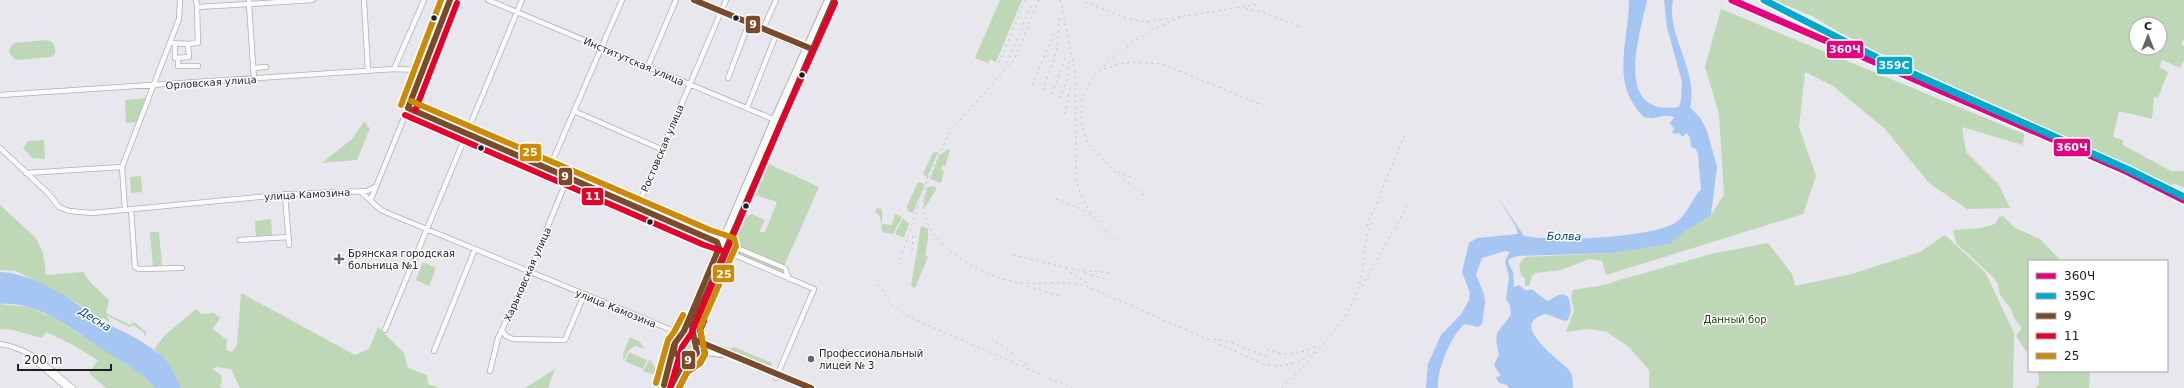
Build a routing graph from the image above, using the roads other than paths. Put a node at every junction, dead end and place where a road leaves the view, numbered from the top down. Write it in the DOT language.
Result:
graph roads {
  1 [pos="180,0"];
  2 [pos="196,0"];
  3 [pos="313,0"];
  4 [pos="364,0"];
  5 [pos="424,0"];
  6 [pos="450,0"];
  7 [pos="488,0"];
  8 [pos="522,0"];
  9 [pos="622,0"];
  10 [pos="676,0"];
  11 [pos="694,0"];
  12 [pos="726,0"];
  13 [pos="776,0"];
  14 [pos="828,0"];
  15 [pos="834,0"];
  16 [pos="249,2"];
  17 [pos="197,7"];
  18 [pos="721,11"];
  19 [pos="518,12"];
  20 [pos="749,23"];
  21 [pos="763,29"];
  22 [pos="776,35"];
  23 [pos="172,43"];
  24 [pos="188,44"];
  25 [pos="602,47"];
  26 [pos="809,48"];
  27 [pos="178,58"];
  28 [pos="198,66"];
  29 [pos="648,66"];
  30 [pos="266,67"];
  31 [pos="254,68"];
  32 [pos="394,68"];
  33 [pos="368,70"];
  34 [pos="422,70"];
  35 [pos="254,78"];
  36 [pos="728,78"];
  37 [pos="690,84"];
  38 [pos="153,86"];
  39 [pos="0,95"];
  40 [pos="408,108"];
  41 [pos="747,108"];
  42 [pos="574,111"];
  43 [pos="777,121"];
  44 [pos="466,133"];
  45 [pos="0,148"];
  46 [pos="661,148"];
  47 [pos="122,167"];
  48 [pos="549,169"];
  49 [pos="26,173"];
  50 [pos="568,178"];
  51 [pos="375,187"];
  52 [pos="360,191"];
  53 [pos="285,194"];
  54 [pos="371,199"];
  55 [pos="637,208"];
  56 [pos="131,209"];
  57 [pos="125,210"];
  58 [pos="426,229"];
  59 [pos="289,237"];
  60 [pos="239,240"];
  61 [pos="289,245"];
  62 [pos="722,245"];
  63 [pos="475,249"];
  64 [pos="182,268"];
  65 [pos="529,272"];
  66 [pos="789,279"];
  67 [pos="584,295"];
  68 [pos="385,330"];
  69 [pos="502,330"];
  70 [pos="681,337"];
  71 [pos="695,340"];
  72 [pos="674,345"];
  73 [pos="0,346"];
  74 [pos="434,351"];
  75 [pos="692,358"];
  76 [pos="490,371"];
  77 [pos="777,376"];
  78 [pos="68,388"];
  79 [pos="73,388"];
  80 [pos="662,388"];
  81 [pos="670,388"];
  82 [pos="801,388"];
  83 [pos="811,388"];
  1 -- 23 [label="street"];
  2 -- 17 [label="street"];
  3 -- 16 [label="street"];
  4 -- 33 [label="street"];
  5 -- 32 [label="street"];
  6 -- 34 [label="main road"];
  7 -- 19 [label="street, Институтская улица"];
  8 -- 19 [label="street"];
  9 -- 25 [label="street"];
  10 -- 29 [label="street"];
  11 -- 18 [label="main road"];
  12 -- 18 [label="street, Ростовская улица"];
  13 -- 21 [label="street"];
  14 -- 26 [label="main road"];
  15 -- 26 [label="main road"];
  16 -- 17 [label="street"];
  16 -- 31 [label="street"];
  17 -- 24 [label="street"];
  18 -- 20 [label="main road"];
  18 -- 37 [label="street, Ростовская улица"];
  19 -- 25 [label="street, Институтская улица"];
  19 -- 44 [label="street"];
  20 -- 21 [label="main road"];
  20 -- 36 [label="street"];
  21 -- 22 [label="main road"];
  22 -- 26 [label="main road"];
  22 -- 41 [label="street"];
  23 -- 24 [label="street"];
  23 -- 27 [label="street"];
  23 -- 38 [label="street"];
  24 -- 27 [label="street"];
  25 -- 29 [label="street, Институтская улица"];
  25 -- 42 [label="street"];
  26 -- 43 [label="main road"];
  27 -- 28 [label="street"];
  29 -- 37 [label="street, Институтская улица"];
  30 -- 31 [label="street"];
  31 -- 35 [label="street"];
  32 -- 33 [label="street, Орловская улица"];
  32 -- 34 [label="street, Орловская улица"];
  33 -- 35 [label="street, Орловская улица"];
  34 -- 40 [label="main road"];
  35 -- 38 [label="street, Орловская улица"];
  37 -- 41 [label="street, Институтская улица"];
  37 -- 46 [label="street, Ростовская улица"];
  38 -- 39 [label="street, Орловская улица"];
  38 -- 47 [label="street"];
  40 -- 44 [label="main road"];
  40 -- 51 [label="street"];
  41 -- 43 [label="street, Институтская улица"];
  42 -- 46 [label="street"];
  42 -- 48 [label="street"];
  43 -- 62 [label="main road"];
  44 -- 48 [label="main road"];
  44 -- 58 [label="street"];
  45 -- 49 [label="street, улица Камозина"];
  46 -- 55 [label="street, Ростовская улица"];
  47 -- 49 [label="street"];
  47 -- 57 [label="street"];
  48 -- 50 [label="main road"];
  49 -- 57 [label="street, улица Камозина"];
  50 -- 55 [label="main road"];
  50 -- 65 [label="street, Харьковская улица"];
  51 -- 52 [label="street"];
  51 -- 54 [label="street"];
  52 -- 53 [label="street, улица Камозина"];
  52 -- 54 [label="street, улица Камозина"];
  53 -- 56 [label="street, улица Камозина"];
  53 -- 59 [label="street"];
  54 -- 58 [label="street, улица Камозина"];
  55 -- 62 [label="main road"];
  56 -- 57 [label="street, улица Камозина"];
  56 -- 64 [label="street"];
  58 -- 63 [label="street, улица Камозина"];
  58 -- 68 [label="street"];
  59 -- 60 [label="street"];
  59 -- 61 [label="street"];
  62 -- 66 [label="street"];
  62 -- 66 [label="street"];
  62 -- 70 [label="main road"];
  62 -- 71 [label="main road"];
  63 -- 65 [label="street, улица Камозина"];
  63 -- 74 [label="street"];
  65 -- 67 [label="street, улица Камозина"];
  65 -- 69 [label="street, Харьковская улица"];
  66 -- 77 [label="street"];
  67 -- 69 [label="street"];
  67 -- 72 [label="street, улица Камозина"];
  69 -- 76 [label="street, Харьковская улица"];
  70 -- 71 [label="main road"];
  70 -- 72 [label="main road"];
  71 -- 75 [label="main road"];
  71 -- 77 [label="main road"];
  72 -- 75 [label="main road"];
  72 -- 80 [label="main road"];
  73 -- 78 [label="street"];
  73 -- 79 [label="street"];
  75 -- 77 [label="main road"];
  75 -- 81 [label="main road"];
  77 -- 82 [label="main road"];
  77 -- 83 [label="main road"];
}
